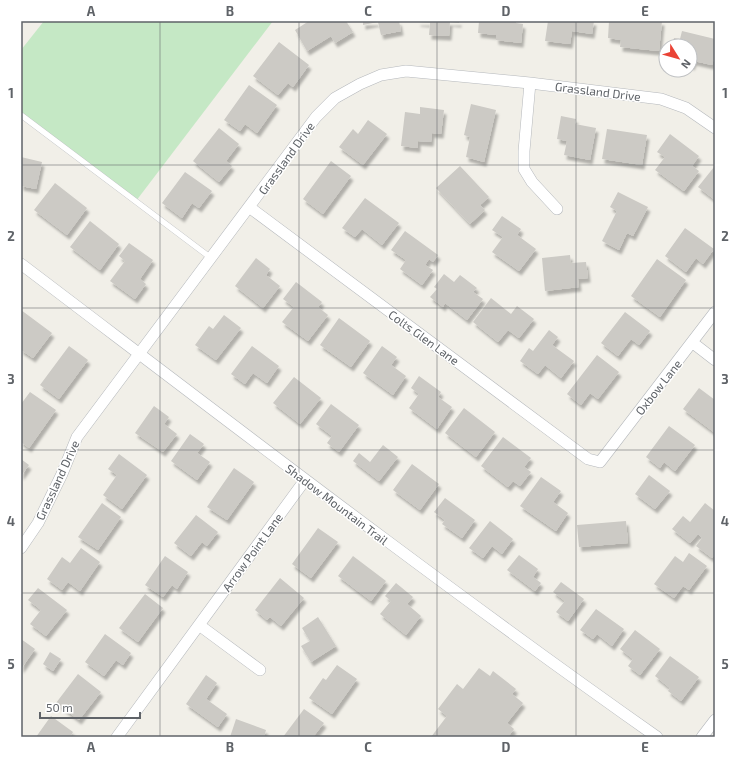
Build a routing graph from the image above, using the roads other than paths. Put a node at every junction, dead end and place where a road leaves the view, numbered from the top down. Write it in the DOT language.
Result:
graph roads {
  1 [pos="530,83"];
  2 [pos="21,115"];
  3 [pos="715,128"];
  4 [pos="249,208"];
  5 [pos="556,208"];
  6 [pos="211,258"];
  7 [pos="21,264"];
  8 [pos="715,312"];
  9 [pos="692,343"];
  10 [pos="139,354"];
  11 [pos="715,360"];
  12 [pos="600,462"];
  13 [pos="305,480"];
  14 [pos="21,548"];
  15 [pos="199,625"];
  16 [pos="260,670"];
  17 [pos="715,720"];
  18 [pos="117,737"];
  19 [pos="657,737"];
  20 [pos="702,737"];
  1 -- 3 [label="street, Grassland Drive"];
  1 -- 4 [label="street, Grassland Drive"];
  1 -- 5 [label="street"];
  2 -- 6 [label="lane"];
  4 -- 6 [label="street, Grassland Drive"];
  4 -- 12 [label="street, Colts Glen Lane"];
  6 -- 10 [label="street, Grassland Drive"];
  7 -- 10 [label="street, Shadow Mountain Trail"];
  8 -- 9 [label="street, Oxbow Lane"];
  9 -- 11 [label="street"];
  9 -- 12 [label="street, Oxbow Lane"];
  10 -- 13 [label="street, Shadow Mountain Trail"];
  10 -- 14 [label="street, Grassland Drive"];
  13 -- 15 [label="street, Arrow Point Lane"];
  13 -- 19 [label="street, Shadow Mountain Trail"];
  15 -- 16 [label="street"];
  15 -- 18 [label="street, Arrow Point Lane"];
  17 -- 20 [label="street"];
}
